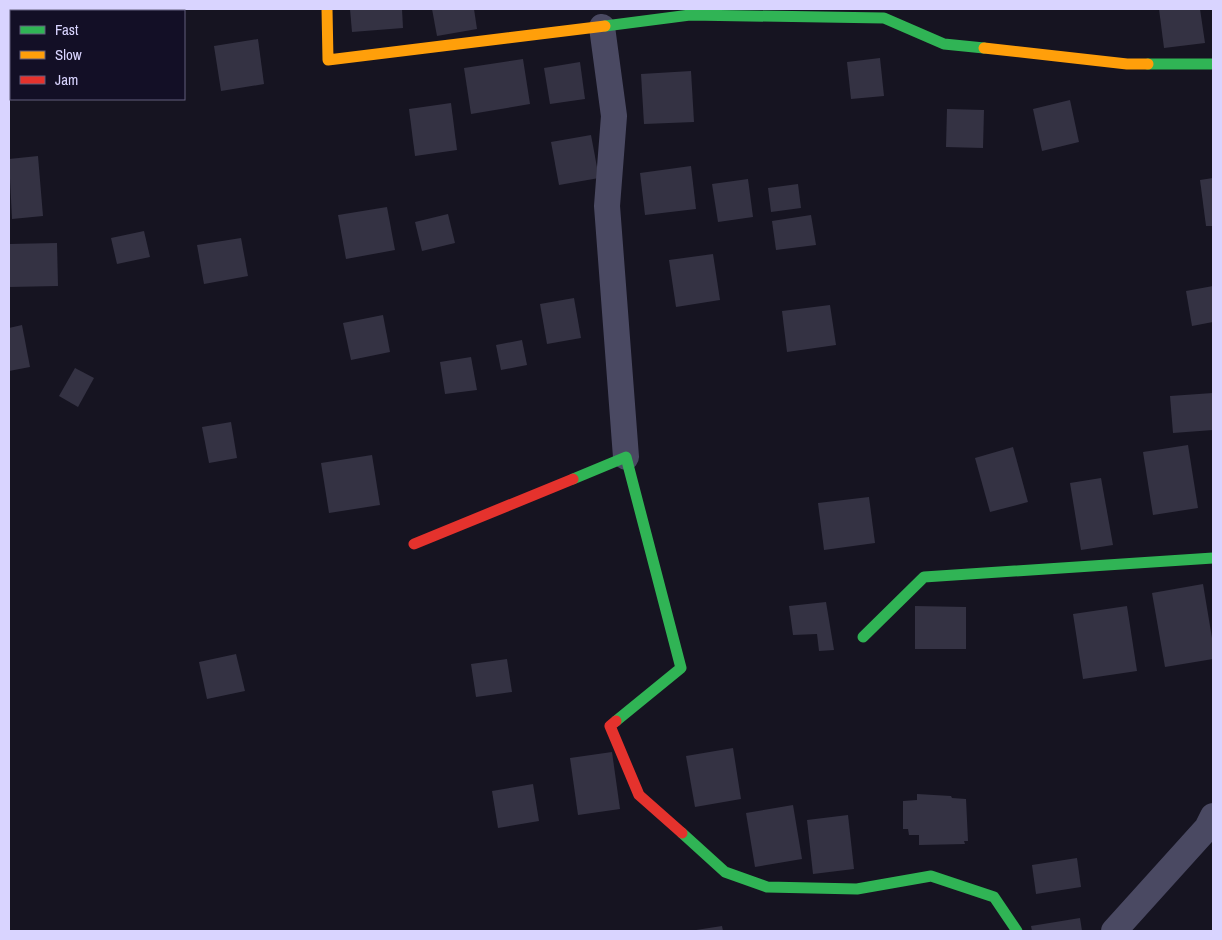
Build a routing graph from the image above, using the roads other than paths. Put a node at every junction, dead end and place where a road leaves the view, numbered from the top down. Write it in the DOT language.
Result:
graph roads {
  1 [pos="327,9"];
  2 [pos="602,27"];
  3 [pos="1213,64"];
  4 [pos="626,457"];
  5 [pos="414,544"];
  6 [pos="1213,558"];
  7 [pos="862,637"];
  8 [pos="1213,816"];
  9 [pos="1201,848"];
  10 [pos="1016,931"];
  11 [pos="1114,931"];
  1 -- 2 [label="street"];
  2 -- 3 [label="street"];
  2 -- 4 [label="street"];
  4 -- 5 [label="street"];
  4 -- 10 [label="street"];
  6 -- 7 [label="street"];
  8 -- 9 [label="street"];
  9 -- 11 [label="street"];
}
